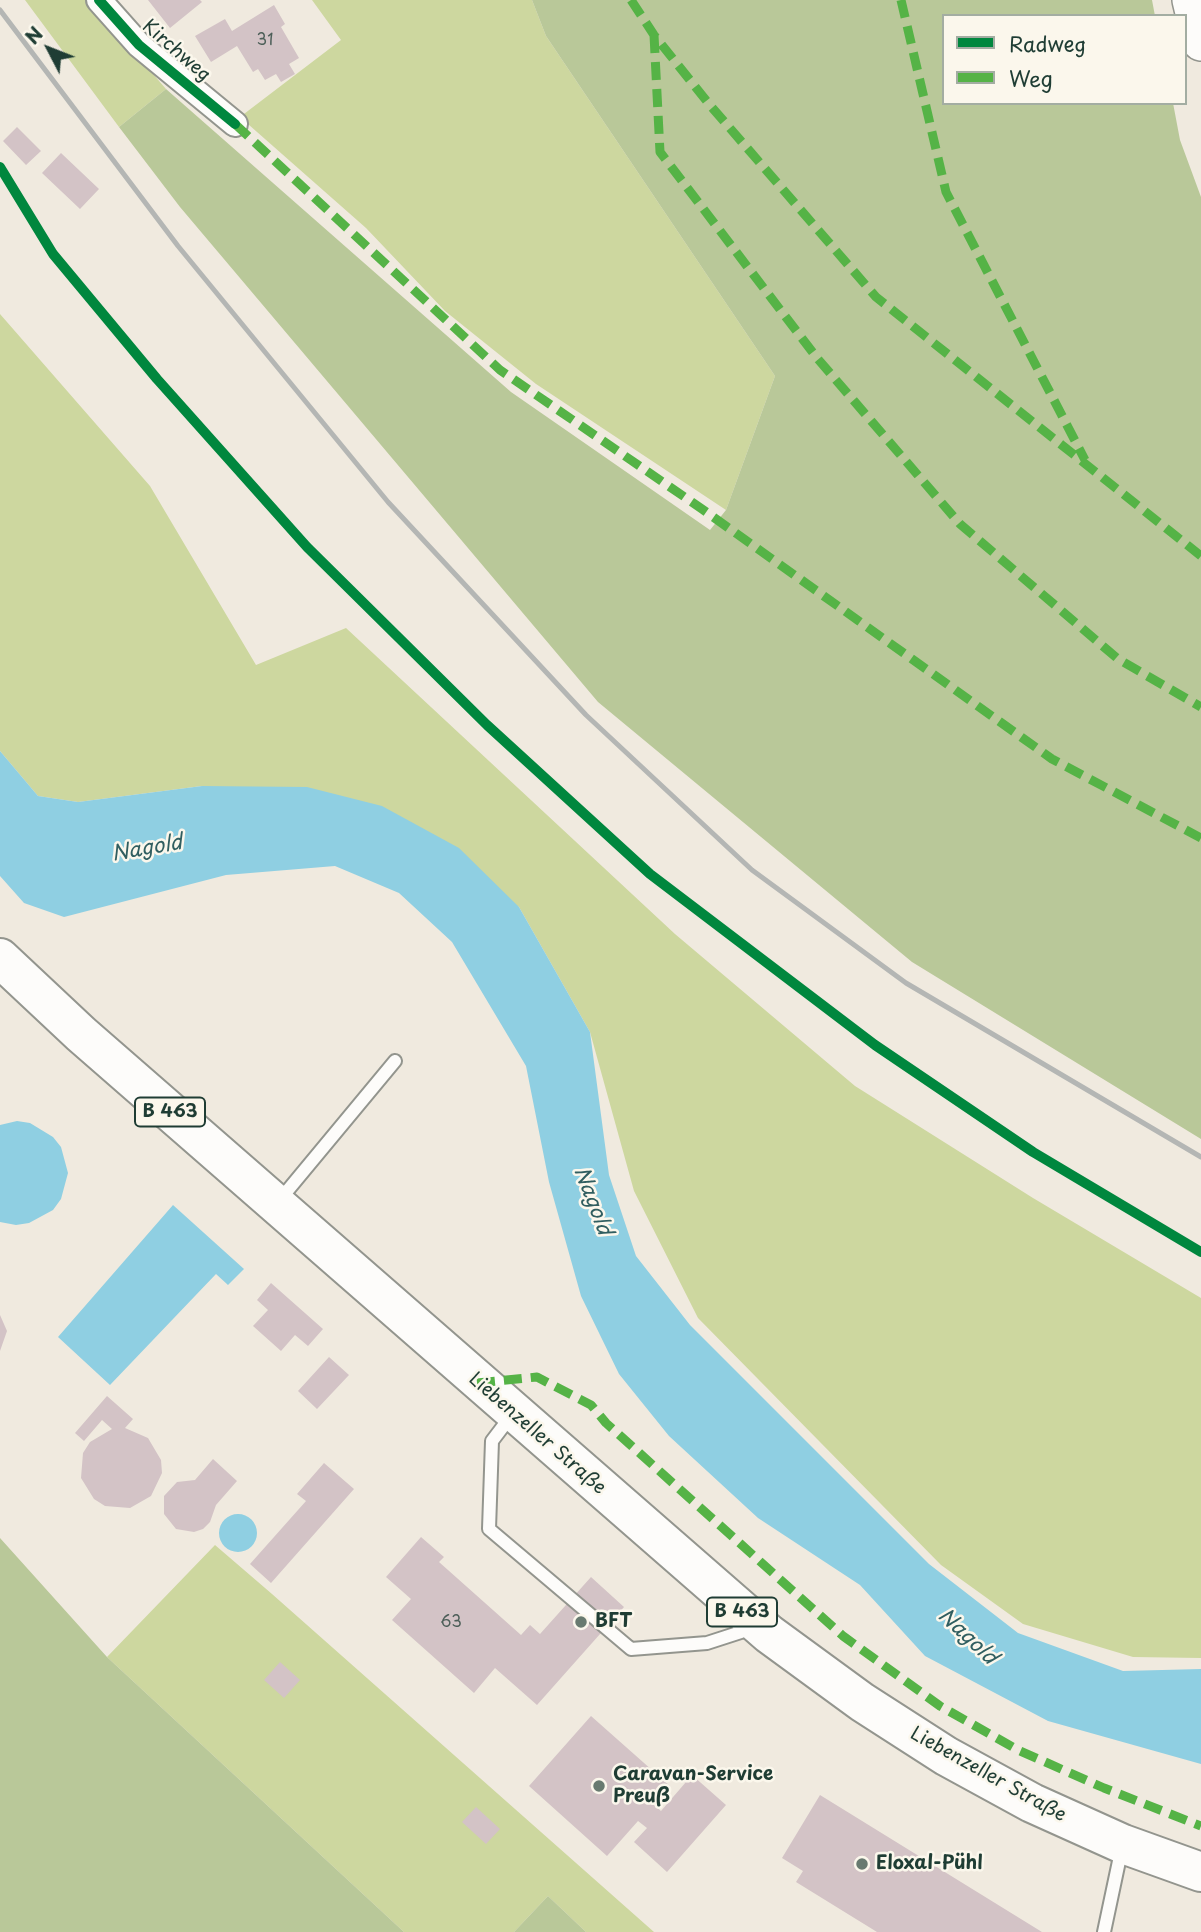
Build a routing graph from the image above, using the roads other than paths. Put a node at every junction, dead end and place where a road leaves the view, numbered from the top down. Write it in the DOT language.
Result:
graph roads {
  1 [pos="99,0"];
  2 [pos="1191,0"];
  3 [pos="1201,42"];
  4 [pos="235,124"];
  5 [pos="0,958"];
  6 [pos="395,1061"];
  7 [pos="276,1205"];
  8 [pos="513,1413"];
  9 [pos="751,1620"];
  10 [pos="1123,1844"];
  11 [pos="1201,1872"];
  12 [pos="1104,1932"];
  1 -- 4 [label="street, Kirchweg"];
  2 -- 3 [label="main road"];
  5 -- 7 [label="main road, Liebenzeller Straße / B 463"];
  6 -- 7 [label="lane"];
  7 -- 8 [label="main road, Liebenzeller Straße / B 463"];
  8 -- 9 [label="main road, Liebenzeller Straße / B 463"];
  8 -- 9 [label="lane"];
  9 -- 10 [label="main road, Liebenzeller Straße / B 463"];
  10 -- 11 [label="main road, Liebenzeller Straße / B 463"];
  10 -- 12 [label="lane"];
}
